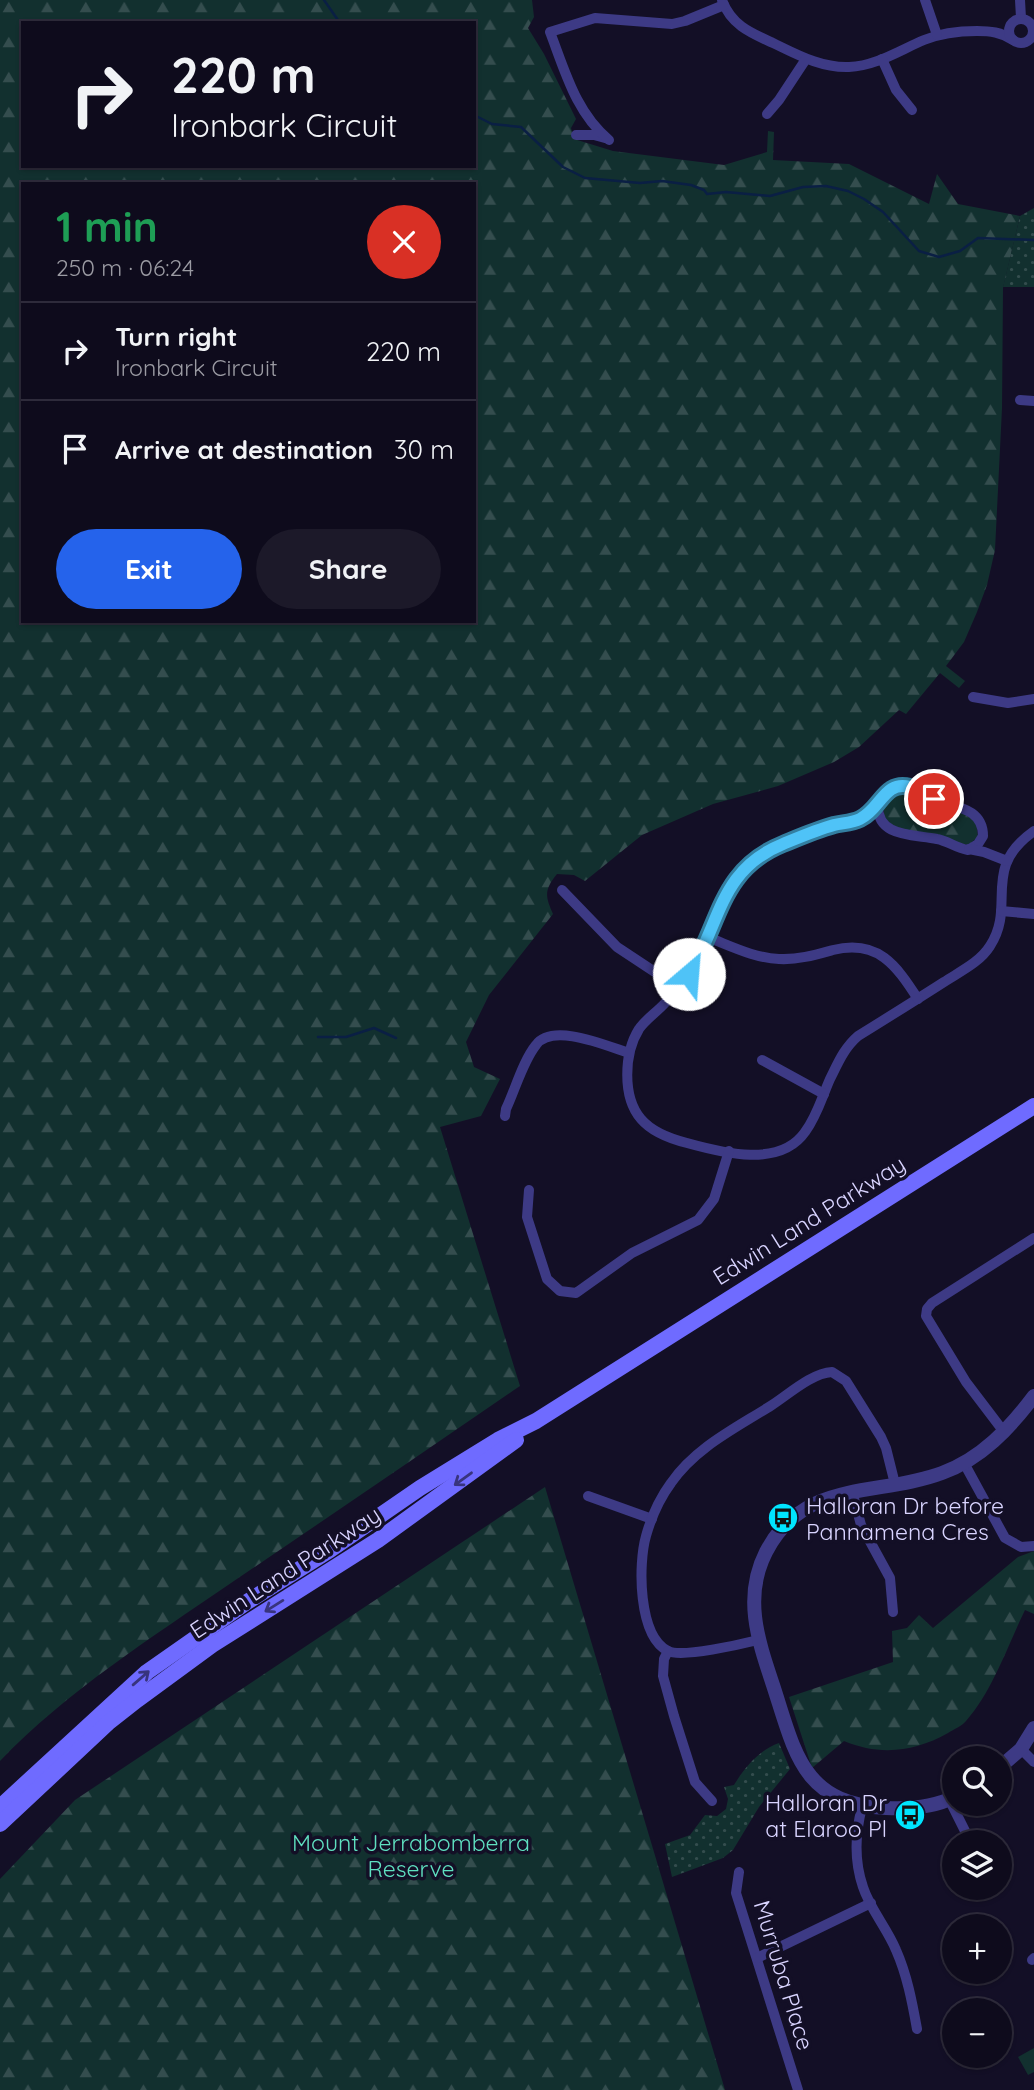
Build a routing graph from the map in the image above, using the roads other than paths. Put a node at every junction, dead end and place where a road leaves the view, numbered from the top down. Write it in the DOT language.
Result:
graph roads {
  1 [pos="925,0"];
  2 [pos="1020,0"];
  3 [pos="723,2"];
  4 [pos="1024,22"];
  5 [pos="991,31"];
  6 [pos="937,35"];
  7 [pos="1033,37"];
  8 [pos="1013,40"];
  9 [pos="806,59"];
  10 [pos="881,60"];
  11 [pos="912,110"];
  12 [pos="767,114"];
  13 [pos="576,135"];
  14 [pos="1020,400"];
  15 [pos="1034,401"];
  16 [pos="973,697"];
  17 [pos="1034,699"];
  18 [pos="878,804"];
  19 [pos="851,822"];
  20 [pos="887,827"];
  21 [pos="1034,831"];
  22 [pos="983,833"];
  23 [pos="969,849"];
  24 [pos="1007,861"];
  25 [pos="562,890"];
  26 [pos="1001,911"];
  27 [pos="1034,914"];
  28 [pos="707,937"];
  29 [pos="678,988"];
  30 [pos="918,999"];
  31 [pos="629,1052"];
  32 [pos="762,1060"];
  33 [pos="824,1094"];
  34 [pos="1034,1106"];
  35 [pos="505,1116"];
  36 [pos="729,1151"];
  37 [pos="529,1190"];
  38 [pos="1034,1238"];
  39 [pos="610,1374"];
  40 [pos="1034,1396"];
  41 [pos="1004,1432"];
  42 [pos="964,1463"];
  43 [pos="895,1484"];
  44 [pos="852,1491"];
  45 [pos="588,1496"];
  46 [pos="652,1519"];
  47 [pos="1034,1546"];
  48 [pos="893,1612"];
  49 [pos="758,1640"];
  50 [pos="668,1651"];
  51 [pos="1034,1728"];
  52 [pos="1021,1749"];
  53 [pos="1012,1757"];
  54 [pos="1034,1762"];
  55 [pos="942,1800"];
  56 [pos="712,1801"];
  57 [pos="0,1807"];
  58 [pos="862,1807"];
  59 [pos="0,1824"];
  60 [pos="739,1872"];
  61 [pos="871,1903"];
  62 [pos="757,1958"];
  63 [pos="917,2029"];
  64 [pos="798,2090"];
  1 -- 6 [label="street"];
  2 -- 4 [label="street"];
  3 -- 9 [label="street"];
  3 -- 13 [label="street"];
  4 -- 5 [label="street"];
  4 -- 7 [label="street"];
  4 -- 8 [label="street"];
  5 -- 6 [label="street"];
  5 -- 8 [label="street"];
  6 -- 10 [label="street"];
  7 -- 8 [label="street"];
  9 -- 10 [label="street"];
  9 -- 12 [label="street"];
  10 -- 11 [label="street"];
  14 -- 15 [label="street"];
  16 -- 17 [label="street"];
  18 -- 19 [label="street"];
  18 -- 20 [label="street"];
  18 -- 22 [label="street"];
  19 -- 20 [label="street"];
  19 -- 28 [label="street"];
  20 -- 23 [label="street"];
  21 -- 24 [label="street"];
  22 -- 23 [label="street"];
  22 -- 24 [label="street"];
  23 -- 24 [label="street"];
  24 -- 26 [label="street"];
  25 -- 29 [label="street"];
  26 -- 27 [label="street"];
  26 -- 30 [label="street"];
  28 -- 29 [label="street"];
  28 -- 30 [label="street"];
  29 -- 31 [label="street"];
  30 -- 33 [label="street"];
  31 -- 35 [label="street"];
  31 -- 36 [label="street"];
  32 -- 33 [label="street"];
  33 -- 36 [label="street"];
  34 -- 39 [label="main road, Edwin Land Parkway"];
  36 -- 37 [label="street"];
  38 -- 41 [label="street"];
  57 -- 39 [label="main road, Edwin Land Parkway, one-way"];
  39 -- 59 [label="main road, Edwin Land Parkway, one-way"];
  40 -- 41 [label="street"];
  41 -- 42 [label="street"];
  42 -- 43 [label="street"];
  42 -- 47 [label="street"];
  43 -- 44 [label="street"];
  43 -- 46 [label="street"];
  44 -- 48 [label="street"];
  44 -- 49 [label="street"];
  45 -- 46 [label="street"];
  46 -- 50 [label="street"];
  49 -- 50 [label="street"];
  49 -- 58 [label="street"];
  50 -- 56 [label="street"];
  51 -- 52 [label="street"];
  52 -- 53 [label="street"];
  52 -- 54 [label="street"];
  55 -- 58 [label="street"];
  58 -- 61 [label="street"];
  60 -- 62 [label="street, Murruba Place"];
  61 -- 62 [label="street"];
  61 -- 63 [label="street"];
  62 -- 64 [label="street, Murruba Place"];
}
